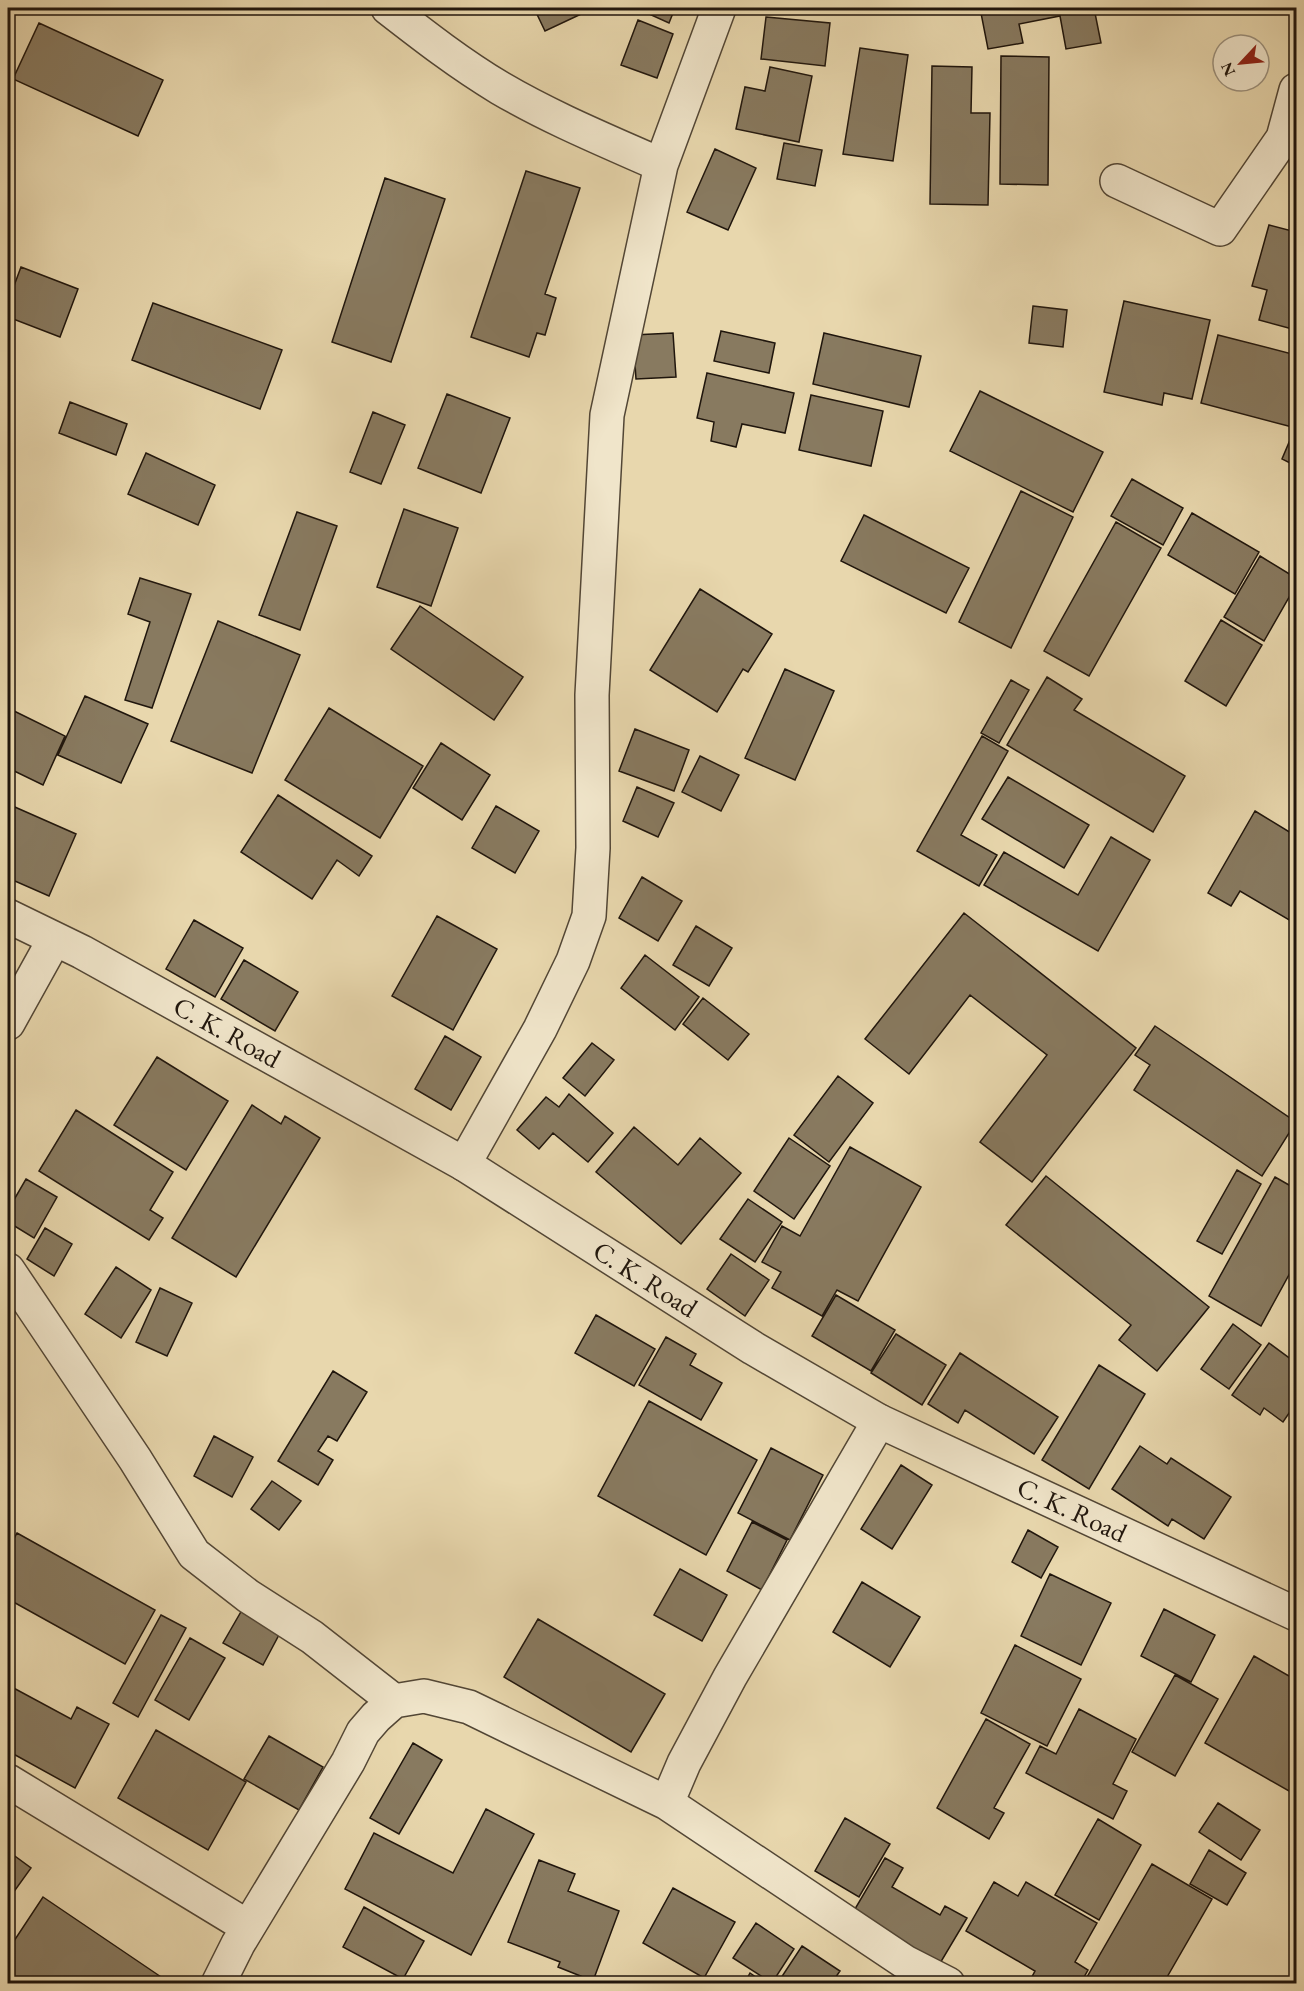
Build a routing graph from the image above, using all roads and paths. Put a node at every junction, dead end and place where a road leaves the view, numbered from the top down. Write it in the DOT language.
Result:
graph roads {
  1 [pos="388,8"];
  2 [pos="719,8"];
  3 [pos="1296,90"];
  4 [pos="661,165"];
  5 [pos="1116,180"];
  6 [pos="8,916"];
  7 [pos="54,940"];
  8 [pos="8,1023"];
  9 [pos="464,1164"];
  10 [pos="8,1270"];
  11 [pos="879,1421"];
  12 [pos="1296,1614"];
  13 [pos="394,1701"];
  14 [pos="8,1781"];
  15 [pos="666,1803"];
  16 [pos="248,1927"];
  17 [pos="218,1983"];
  18 [pos="948,1983"];
  1 -- 4 [label="street"];
  2 -- 4 [label="street"];
  3 -- 5 [label="street"];
  4 -- 9 [label="street"];
  6 -- 7 [label="street, C. K. Road"];
  7 -- 8 [label="street"];
  7 -- 9 [label="street, C. K. Road"];
  9 -- 11 [label="street, C. K. Road"];
  10 -- 13 [label="street"];
  11 -- 12 [label="street, C. K. Road"];
  11 -- 15 [label="street"];
  13 -- 15 [label="street"];
  13 -- 16 [label="street"];
  14 -- 16 [label="street"];
  15 -- 18 [label="street"];
  16 -- 17 [label="street"];
}
